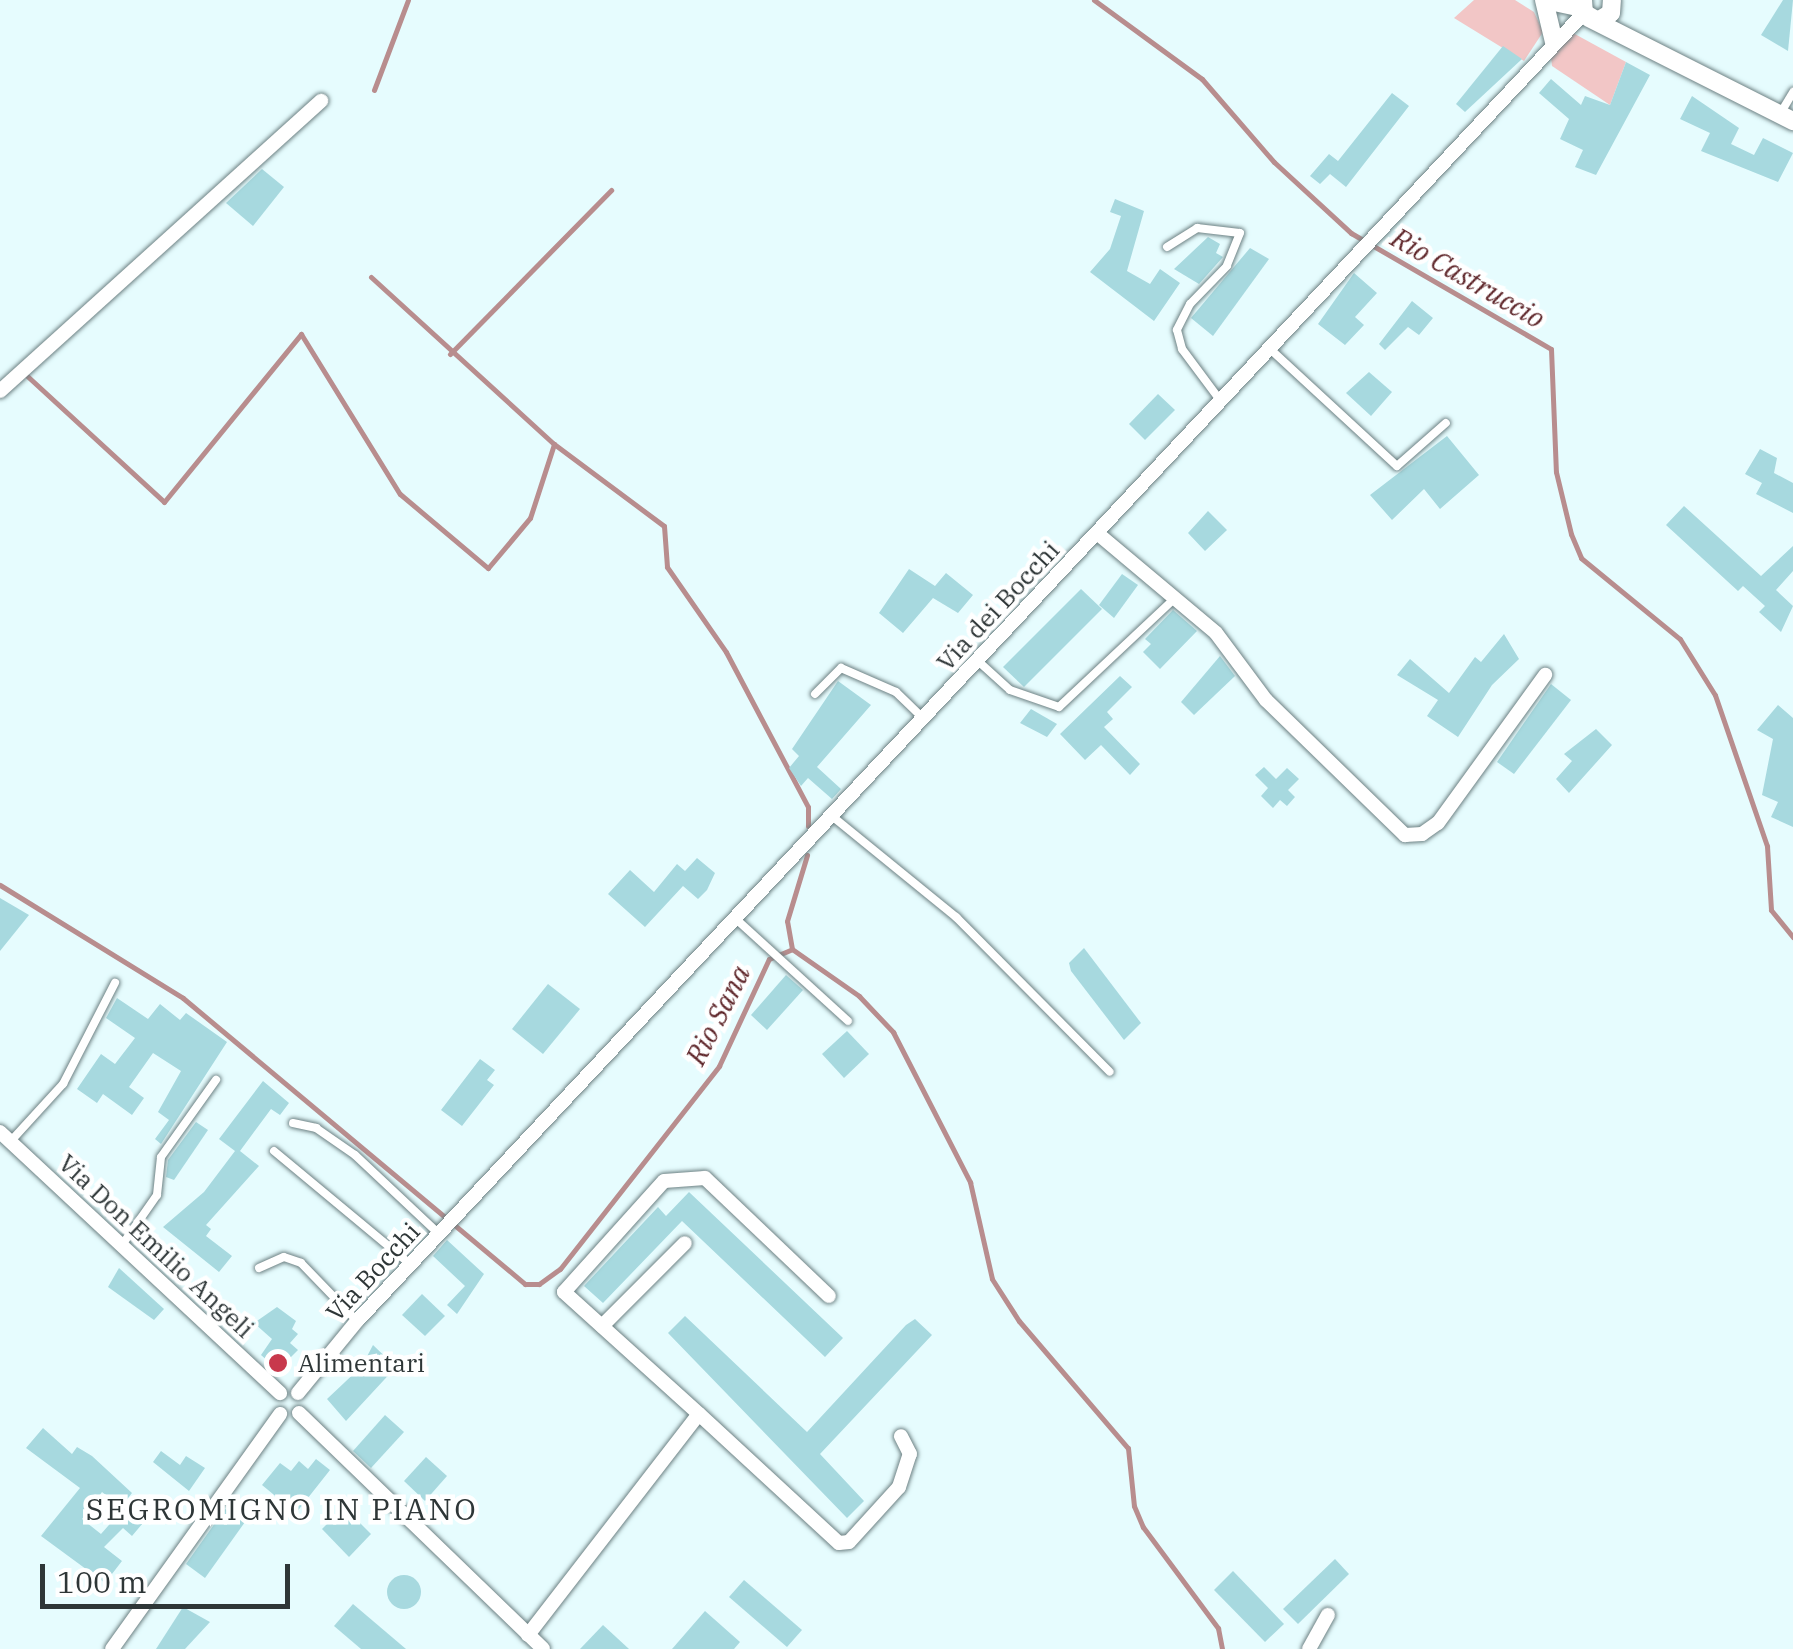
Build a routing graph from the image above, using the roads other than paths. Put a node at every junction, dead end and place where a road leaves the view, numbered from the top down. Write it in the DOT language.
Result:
graph roads {
  1 [pos="1545,0"];
  2 [pos="1612,4"];
  3 [pos="1585,10"];
  4 [pos="1554,42"];
  5 [pos="1644,46"];
  6 [pos="1793,92"];
  7 [pos="321,101"];
  8 [pos="1786,117"];
  9 [pos="1167,247"];
  10 [pos="1269,348"];
  11 [pos="0,391"];
  12 [pos="1220,400"];
  13 [pos="1446,423"];
  14 [pos="1097,533"];
  15 [pos="1175,598"];
  16 [pos="978,661"];
  17 [pos="1545,675"];
  18 [pos="815,694"];
  19 [pos="924,718"];
  20 [pos="833,817"];
  21 [pos="737,920"];
  22 [pos="115,984"];
  23 [pos="848,1021"];
  24 [pos="1110,1072"];
  25 [pos="216,1080"];
  26 [pos="293,1123"];
  27 [pos="5,1137"];
  28 [pos="274,1151"];
  29 [pos="442,1232"];
  30 [pos="685,1242"];
  31 [pos="122,1245"];
  32 [pos="410,1264"];
  33 [pos="259,1268"];
  34 [pos="829,1296"];
  35 [pos="357,1322"];
  36 [pos="602,1326"];
  37 [pos="280,1393"];
  38 [pos="298,1393"];
  39 [pos="299,1413"];
  40 [pos="280,1414"];
  41 [pos="699,1414"];
  42 [pos="901,1436"];
  43 [pos="1328,1616"];
  44 [pos="528,1635"];
  45 [pos="112,1649"];
  46 [pos="544,1649"];
  47 [pos="1309,1649"];
  1 -- 3 [label="street"];
  1 -- 4 [label="street"];
  2 -- 3 [label="street"];
  2 -- 5 [label="street"];
  3 -- 4 [label="street, Via dei Bocchi"];
  3 -- 5 [label="street"];
  4 -- 10 [label="street, Via dei Bocchi"];
  5 -- 8 [label="street"];
  6 -- 8 [label="lane"];
  7 -- 11 [label="street"];
  9 -- 12 [label="lane"];
  10 -- 12 [label="street, Via dei Bocchi"];
  10 -- 13 [label="lane"];
  12 -- 14 [label="street, Via dei Bocchi"];
  14 -- 15 [label="street"];
  14 -- 16 [label="street, Via dei Bocchi"];
  15 -- 16 [label="lane"];
  15 -- 17 [label="street"];
  16 -- 19 [label="street, Via dei Bocchi"];
  18 -- 19 [label="lane"];
  19 -- 20 [label="street, Via dei Bocchi"];
  20 -- 21 [label="street, Via dei Bocchi"];
  20 -- 24 [label="lane"];
  21 -- 23 [label="lane"];
  21 -- 29 [label="street, Via dei Bocchi"];
  22 -- 27 [label="lane"];
  25 -- 31 [label="lane"];
  26 -- 29 [label="lane"];
  27 -- 31 [label="street, Via Don Emilio Angeli"];
  28 -- 32 [label="lane"];
  29 -- 32 [label="street, Via Bocchi"];
  30 -- 36 [label="street"];
  31 -- 37 [label="street, Via Don Emilio Angeli"];
  32 -- 35 [label="street, Via Bocchi"];
  33 -- 35 [label="lane"];
  34 -- 36 [label="street"];
  35 -- 38 [label="street, Via Bocchi"];
  36 -- 41 [label="street"];
  37 -- 38 [label="street"];
  37 -- 40 [label="street"];
  38 -- 39 [label="street"];
  39 -- 40 [label="street"];
  39 -- 44 [label="street"];
  40 -- 45 [label="street"];
  41 -- 42 [label="street"];
  41 -- 44 [label="street"];
  43 -- 47 [label="street"];
  44 -- 46 [label="street"];
}
